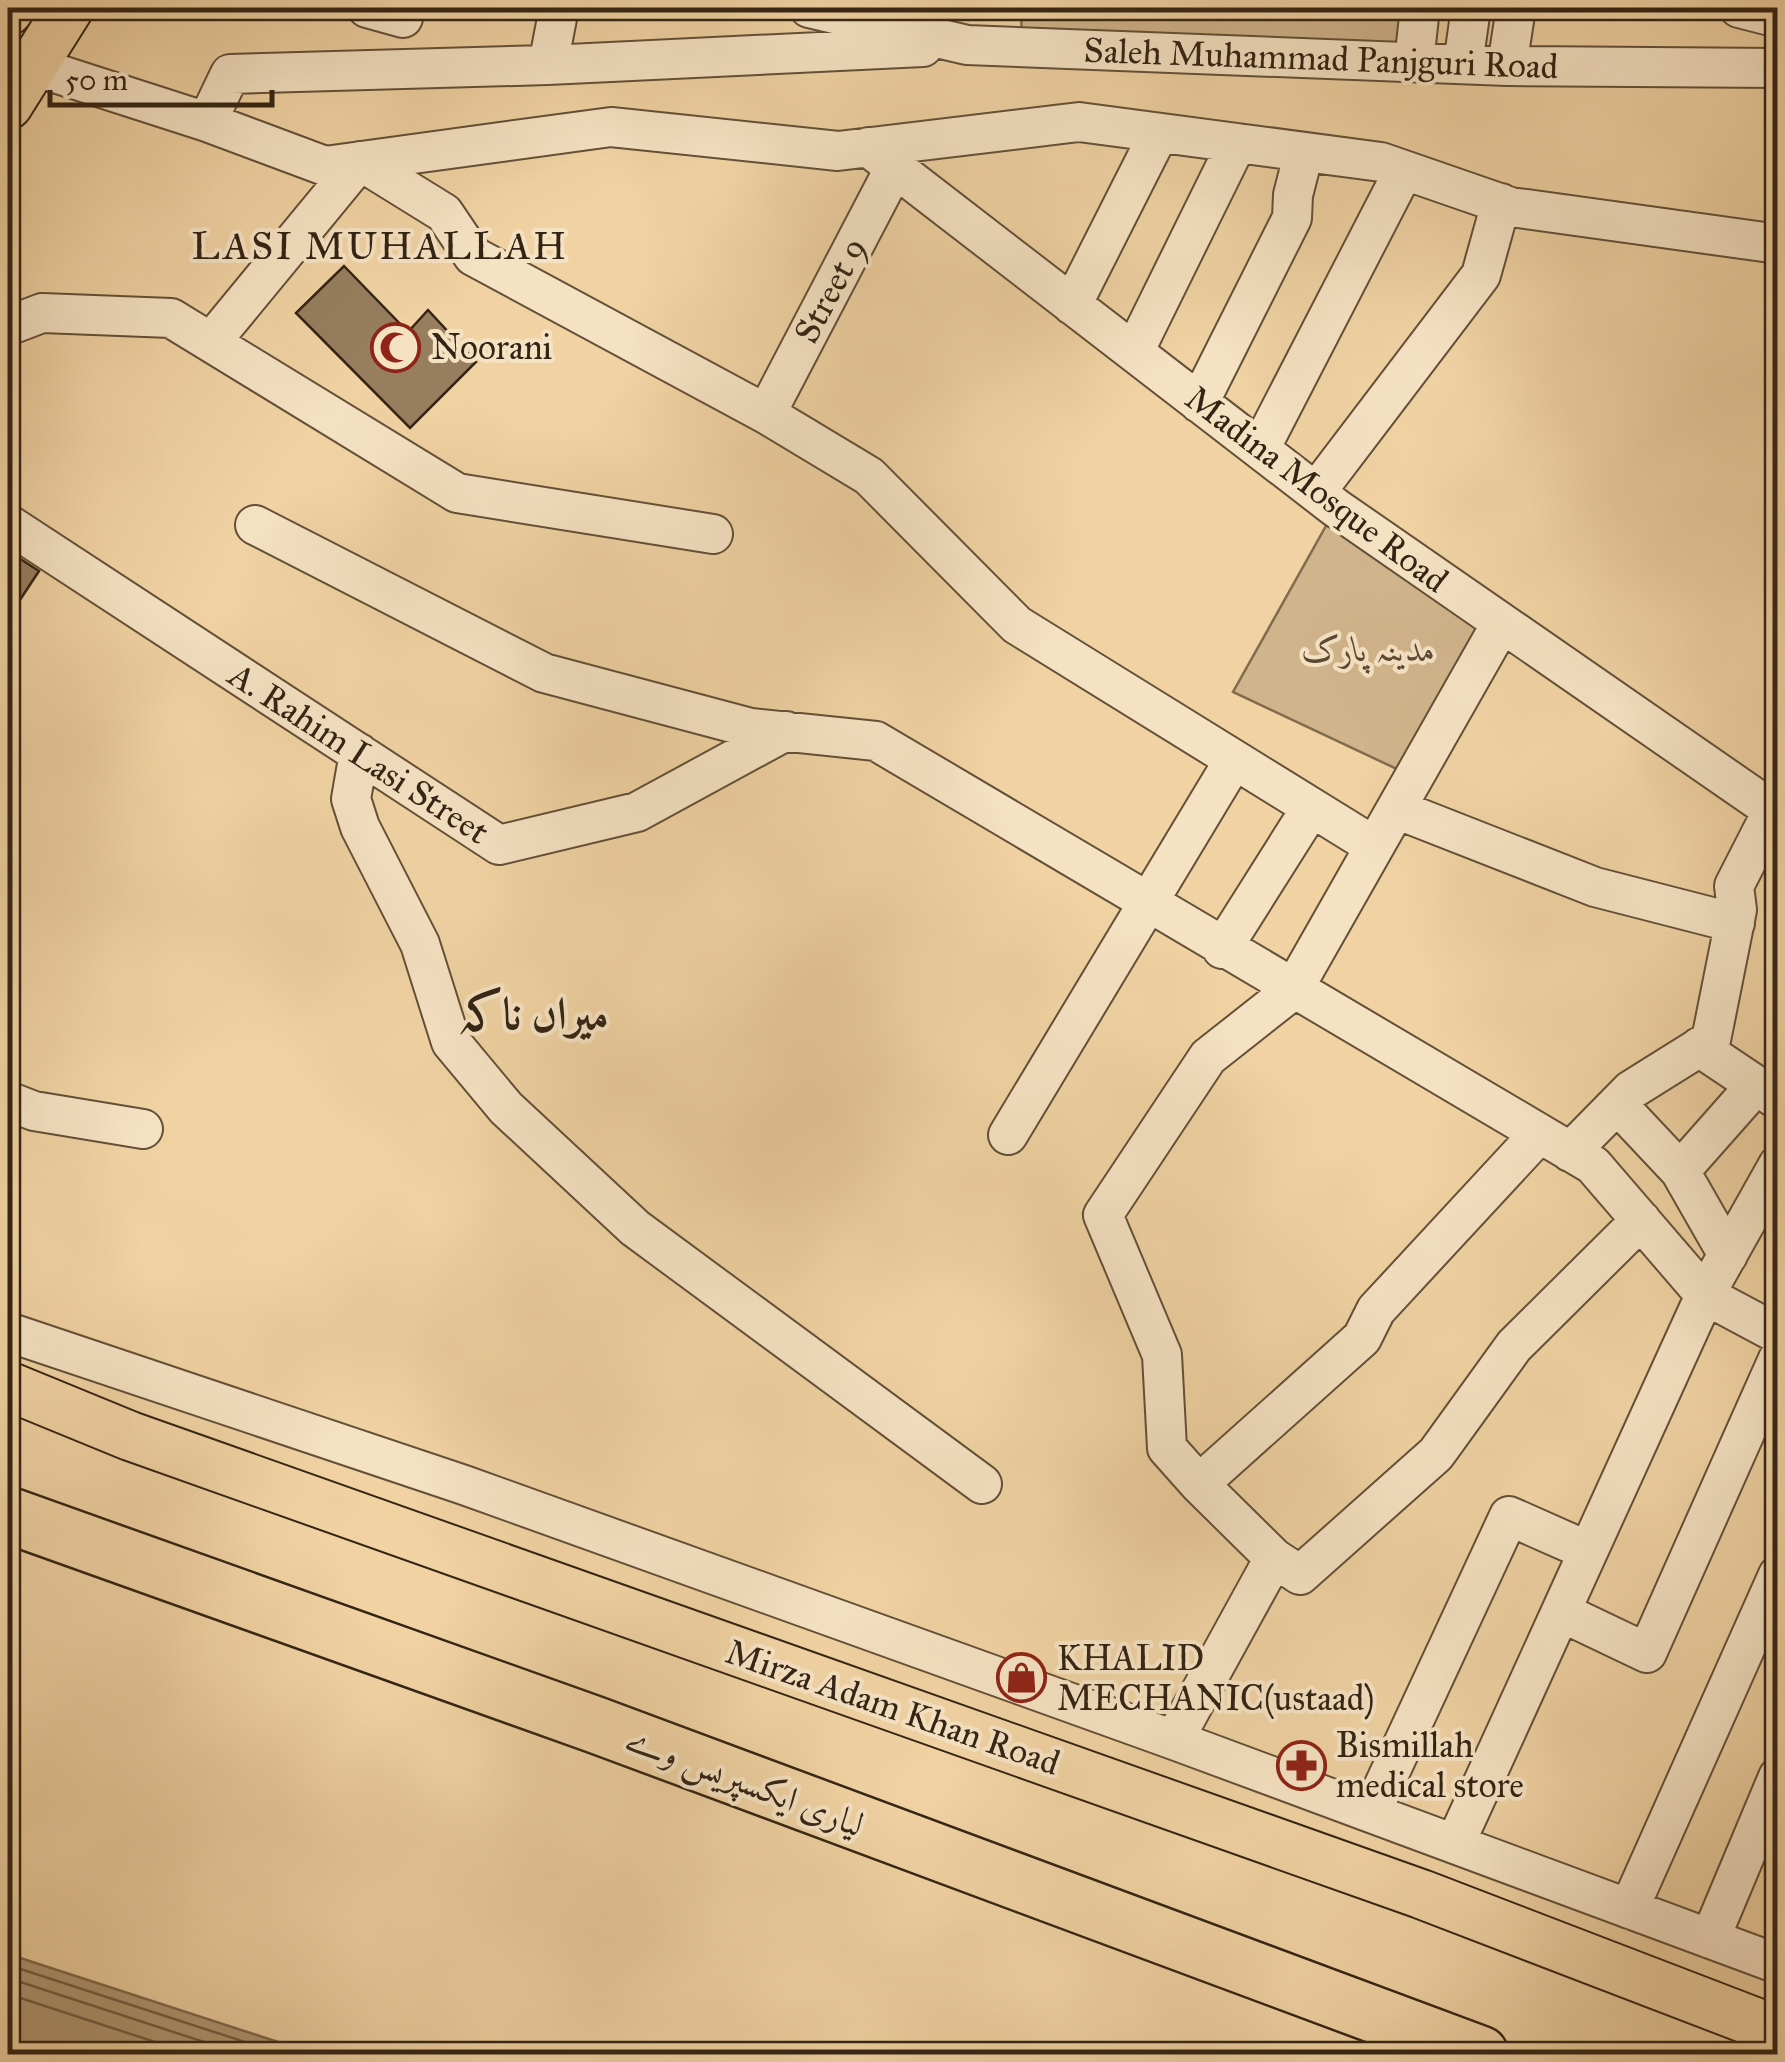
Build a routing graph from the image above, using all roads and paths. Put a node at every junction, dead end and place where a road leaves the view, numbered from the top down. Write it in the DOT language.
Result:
graph roads {
  1 [pos="68,8"];
  2 [pos="367,8"];
  3 [pos="560,8"];
  4 [pos="809,8"];
  5 [pos="1420,8"];
  6 [pos="1471,8"];
  7 [pos="1516,8"];
  8 [pos="1739,8"];
  9 [pos="403,18"];
  10 [pos="1778,18"];
  11 [pos="967,45"];
  12 [pos="20,60"];
  13 [pos="1414,62"];
  14 [pos="1463,64"];
  15 [pos="548,65"];
  16 [pos="1508,66"];
  17 [pos="1778,68"];
  18 [pos="8,105"];
  19 [pos="207,122"];
  20 [pos="1159,132"];
  21 [pos="1236,143"];
  22 [pos="1304,152"];
  23 [pos="881,157"];
  24 [pos="360,161"];
  25 [pos="1404,170"];
  26 [pos="1501,203"];
  27 [pos="1778,244"];
  28 [pos="1072,305"];
  29 [pos="8,326"];
  30 [pos="212,342"];
  31 [pos="1134,352"];
  32 [pos="1199,403"];
  33 [pos="766,414"];
  34 [pos="1260,449"];
  35 [pos="1316,492"];
  36 [pos="8,524"];
  37 [pos="255,525"];
  38 [pos="713,534"];
  39 [pos="1500,624"];
  40 [pos="786,732"];
  41 [pos="359,753"];
  42 [pos="1234,760"];
  43 [pos="1311,808"];
  44 [pos="1775,808"];
  45 [pos="1396,809"];
  46 [pos="1374,846"];
  47 [pos="1145,902"];
  48 [pos="1735,922"];
  49 [pos="1222,949"];
  50 [pos="1293,990"];
  51 [pos="1699,1047"];
  52 [pos="1767,1092"];
  53 [pos="8,1101"];
  54 [pos="1617,1104"];
  55 [pos="143,1129"];
  56 [pos="1008,1135"];
  57 [pos="1554,1143"];
  58 [pos="1778,1165"];
  59 [pos="1680,1172"];
  60 [pos="1641,1220"];
  61 [pos="1728,1255"];
  62 [pos="1705,1294"];
  63 [pos="8,1332"];
  64 [pos="1778,1334"];
  65 [pos="1778,1360"];
  66 [pos="8,1386"];
  67 [pos="982,1484"];
  68 [pos="1199,1484"];
  69 [pos="8,1515"];
  70 [pos="1588,1551"];
  71 [pos="1274,1558"];
  72 [pos="1778,1575"];
  73 [pos="1561,1612"];
  74 [pos="1174,1740"];
  75 [pos="1778,1777"];
  76 [pos="1372,1813"];
  77 [pos="1455,1844"];
  78 [pos="1629,1909"];
  79 [pos="1710,1939"];
  80 [pos="1778,1964"];
  81 [pos="1778,2032"];
  82 [pos="1480,2054"];
  1 -- 12 [label="main road"];
  2 -- 9 [label="street"];
  3 -- 15 [label="street"];
  4 -- 11 [label="street, Saleh Muhammad Panjguri Road"];
  5 -- 13 [label="street"];
  6 -- 14 [label="street"];
  7 -- 16 [label="street"];
  8 -- 10 [label="street"];
  11 -- 13 [label="street, Saleh Muhammad Panjguri Road"];
  11 -- 15 [label="street"];
  12 -- 18 [label="main road"];
  12 -- 19 [label="street"];
  13 -- 14 [label="street, Saleh Muhammad Panjguri Road"];
  14 -- 16 [label="street, Saleh Muhammad Panjguri Road"];
  15 -- 19 [label="street"];
  16 -- 17 [label="street, Saleh Muhammad Panjguri Road"];
  19 -- 24 [label="street"];
  20 -- 21 [label="street"];
  20 -- 23 [label="street"];
  20 -- 28 [label="street"];
  21 -- 22 [label="street"];
  21 -- 31 [label="street"];
  22 -- 25 [label="street"];
  22 -- 32 [label="street"];
  23 -- 24 [label="street"];
  23 -- 28 [label="street, Madina Mosque Road"];
  23 -- 33 [label="street, Street 9"];
  24 -- 30 [label="street"];
  24 -- 33 [label="street"];
  25 -- 26 [label="street"];
  25 -- 34 [label="street"];
  26 -- 27 [label="street"];
  26 -- 35 [label="street"];
  28 -- 31 [label="street, Madina Mosque Road"];
  29 -- 30 [label="street"];
  30 -- 38 [label="street"];
  31 -- 32 [label="street, Madina Mosque Road"];
  32 -- 34 [label="street, Madina Mosque Road"];
  33 -- 42 [label="street"];
  34 -- 35 [label="street, Madina Mosque Road"];
  35 -- 39 [label="street, Madina Mosque Road"];
  36 -- 41 [label="street, A. Rahim Lasi Street"];
  37 -- 40 [label="street"];
  39 -- 44 [label="street, Madina Mosque Road"];
  39 -- 45 [label="street"];
  40 -- 41 [label="street, A. Rahim Lasi Street"];
  40 -- 47 [label="street"];
  41 -- 67 [label="street"];
  42 -- 43 [label="street"];
  42 -- 47 [label="street"];
  43 -- 46 [label="street"];
  43 -- 49 [label="street"];
  44 -- 48 [label="street"];
  45 -- 46 [label="street"];
  45 -- 48 [label="street"];
  46 -- 50 [label="street"];
  47 -- 49 [label="street"];
  47 -- 56 [label="street"];
  48 -- 51 [label="street"];
  49 -- 50 [label="street"];
  50 -- 57 [label="street"];
  50 -- 68 [label="street"];
  51 -- 52 [label="street"];
  51 -- 54 [label="street"];
  52 -- 59 [label="street"];
  53 -- 55 [label="street"];
  54 -- 57 [label="street"];
  54 -- 59 [label="street"];
  57 -- 60 [label="street"];
  57 -- 68 [label="street"];
  58 -- 61 [label="street"];
  59 -- 61 [label="street"];
  60 -- 62 [label="street"];
  60 -- 71 [label="street"];
  61 -- 62 [label="street"];
  62 -- 64 [label="street"];
  62 -- 70 [label="street"];
  63 -- 74 [label="street"];
  65 -- 73 [label="street"];
  66 -- 81 [label="main road, Mirza Adam Khan Road"];
  68 -- 71 [label="street"];
  69 -- 82 [label="highway, لیاری ایکسپریس وے"];
  70 -- 73 [label="street"];
  70 -- 76 [label="street"];
  71 -- 74 [label="street"];
  72 -- 78 [label="street"];
  73 -- 77 [label="street"];
  74 -- 76 [label="street"];
  75 -- 79 [label="street"];
  76 -- 77 [label="street"];
  77 -- 78 [label="street"];
  78 -- 79 [label="street"];
  79 -- 80 [label="street"];
}
